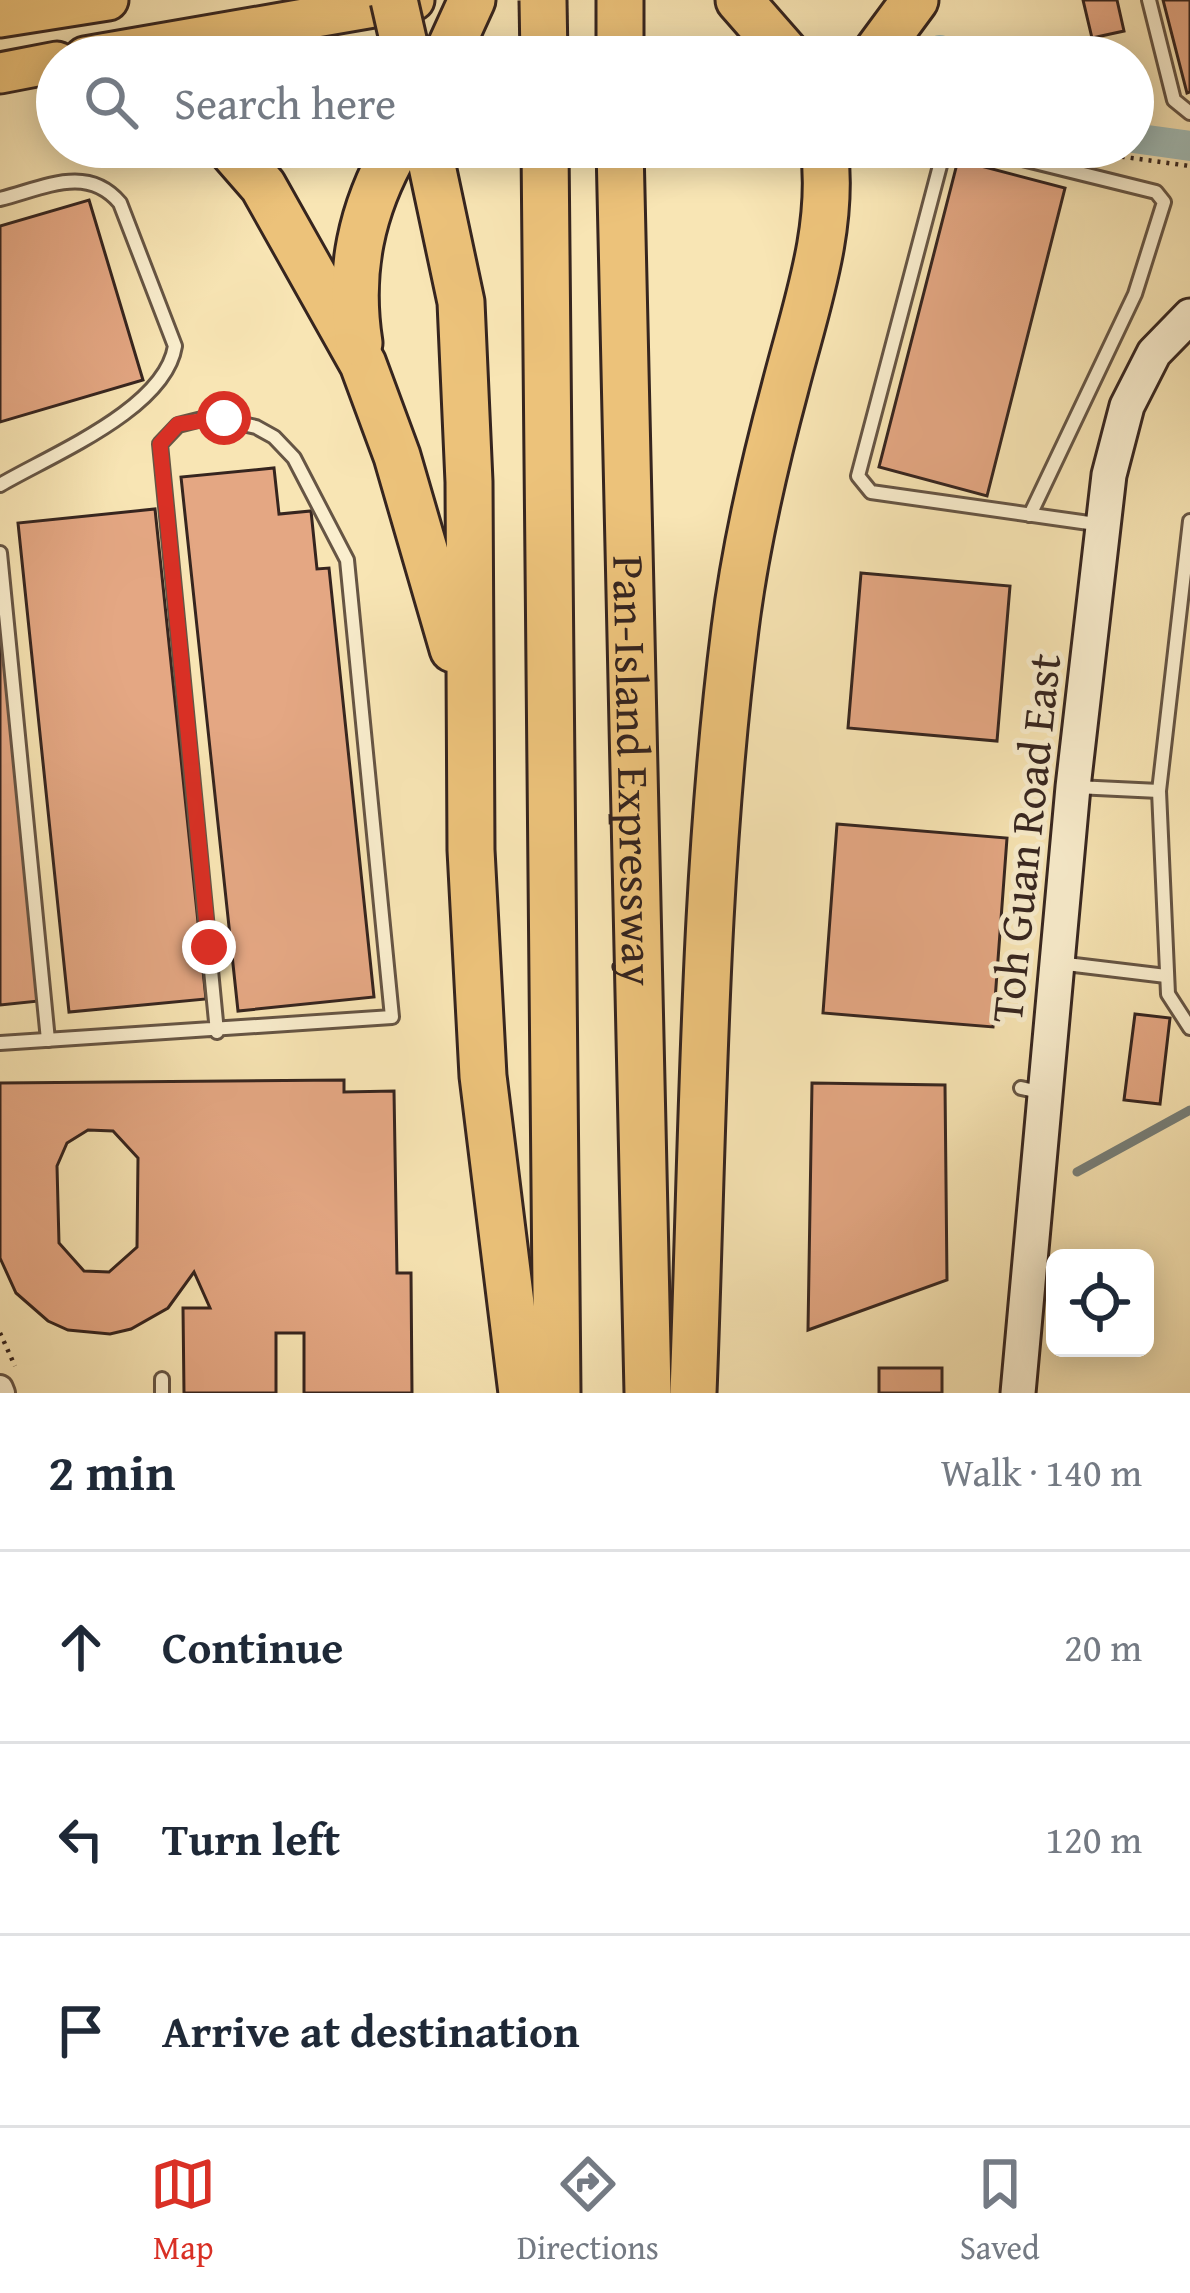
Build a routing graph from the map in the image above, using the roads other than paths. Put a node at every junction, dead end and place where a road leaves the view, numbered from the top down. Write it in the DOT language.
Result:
graph roads {
  1 [pos="108,0"];
  2 [pos="394,0"];
  3 [pos="414,0"];
  4 [pos="472,0"];
  5 [pos="543,0"];
  6 [pos="620,0"];
  7 [pos="739,0"];
  8 [pos="915,0"];
  9 [pos="1149,0"];
  10 [pos="0,17"];
  11 [pos="206,36"];
  12 [pos="402,36"];
  13 [pos="456,36"];
  14 [pos="544,36"];
  15 [pos="620,36"];
  16 [pos="771,36"];
  17 [pos="888,36"];
  18 [pos="36,66"];
  19 [pos="0,73"];
  20 [pos="1190,113"];
  21 [pos="247,168"];
  22 [pos="387,168"];
  23 [pos="432,168"];
  24 [pos="545,168"];
  25 [pos="620,168"];
  26 [pos="827,168"];
  27 [pos="940,168"];
  28 [pos="1059,168"];
  29 [pos="0,200"];
  30 [pos="1190,316"];
  31 [pos="363,364"];
  32 [pos="0,485"];
  33 [pos="1030,515"];
  34 [pos="1190,521"];
  35 [pos="1103,525"];
  36 [pos="0,553"];
  37 [pos="470,717"];
  38 [pos="1072,787"];
  39 [pos="1159,791"];
  40 [pos="1057,963"];
  41 [pos="1166,976"];
  42 [pos="1190,1028"];
  43 [pos="218,1032"];
  44 [pos="48,1040"];
  45 [pos="0,1043"];
  46 [pos="522,1393"];
  47 [pos="557,1393"];
  48 [pos="648,1393"];
  49 [pos="693,1393"];
  50 [pos="1018,1393"];
  1 -- 10 [label="main road"];
  2 -- 12 [label="highway, bridge"];
  3 -- 11 [label="main road"];
  4 -- 13 [label="highway"];
  5 -- 14 [label="highway, bridge"];
  6 -- 15 [label="highway, bridge"];
  7 -- 16 [label="highway"];
  8 -- 17 [label="highway"];
  9 -- 20 [label="lane"];
  18 -- 19 [label="main road"];
  21 -- 31 [label="highway"];
  22 -- 31 [label="highway"];
  23 -- 37 [label="highway"];
  24 -- 47 [label="highway, Pan-Island Expressway"];
  25 -- 48 [label="highway, Pan-Island Expressway"];
  26 -- 49 [label="highway"];
  27 -- 33 [label="lane"];
  28 -- 33 [label="lane"];
  29 -- 32 [label="lane"];
  30 -- 35 [label="street, Toh Guan Road East"];
  31 -- 37 [label="highway"];
  33 -- 35 [label="lane"];
  34 -- 39 [label="lane"];
  35 -- 38 [label="street, Toh Guan Road East"];
  36 -- 44 [label="lane"];
  37 -- 46 [label="highway"];
  38 -- 39 [label="lane"];
  38 -- 40 [label="street, Toh Guan Road East"];
  39 -- 41 [label="lane"];
  40 -- 41 [label="lane"];
  40 -- 50 [label="street, Toh Guan Road East"];
  41 -- 42 [label="lane"];
  43 -- 43 [label="lane"];
  43 -- 44 [label="lane"];
  44 -- 45 [label="lane"];
}
